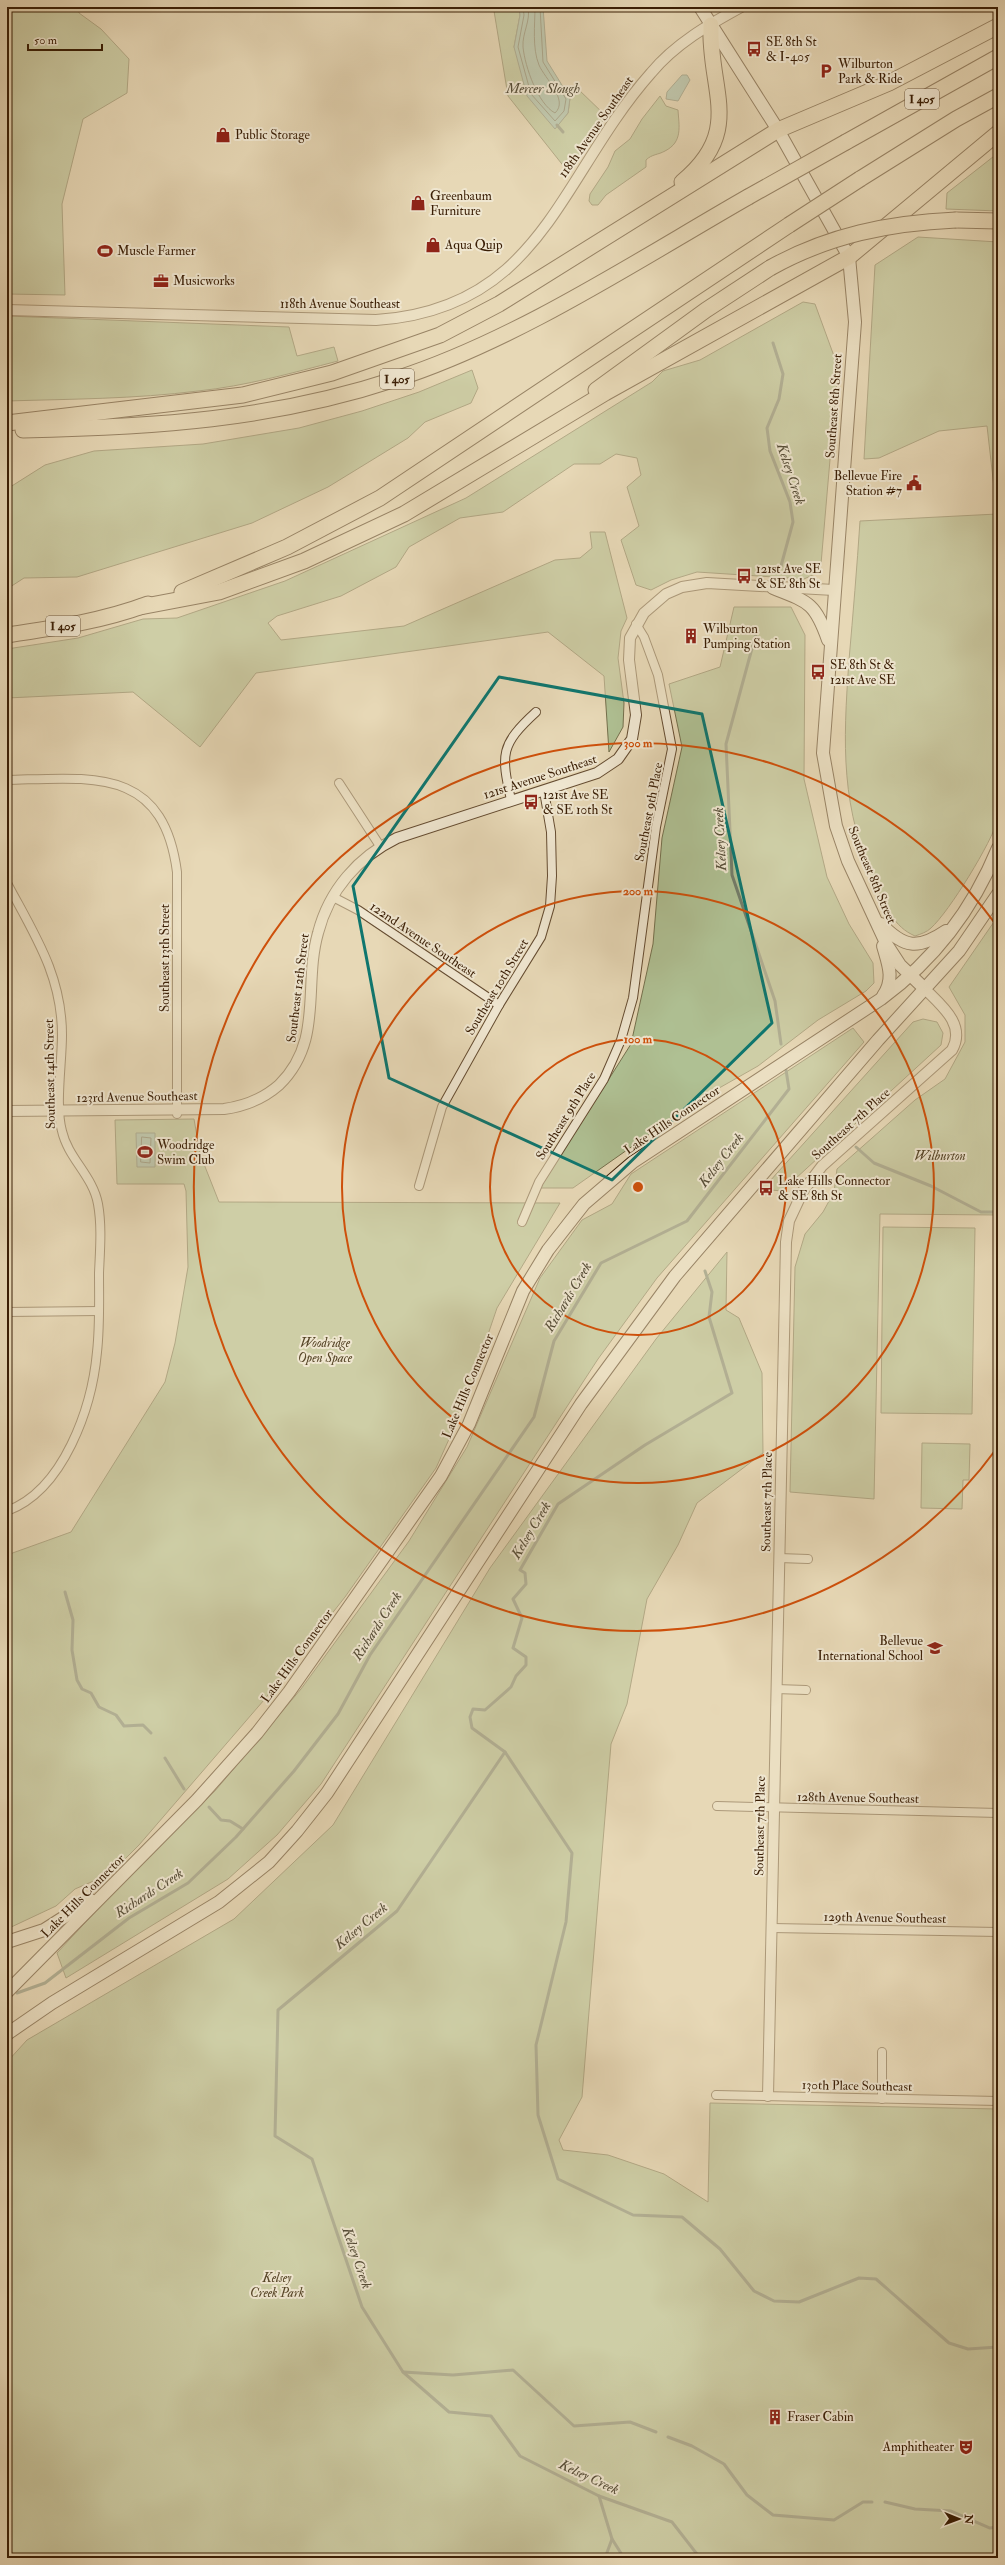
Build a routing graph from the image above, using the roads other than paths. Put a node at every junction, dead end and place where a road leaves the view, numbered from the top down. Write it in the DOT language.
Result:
graph roads {
  1 [pos="700,7"];
  2 [pos="741,7"];
  3 [pos="711,25"];
  4 [pos="998,26"];
  5 [pos="998,57"];
  6 [pos="998,96"];
  7 [pos="778,130"];
  8 [pos="998,133"];
  9 [pos="638,219"];
  10 [pos="998,221"];
  11 [pos="849,257"];
  12 [pos="7,310"];
  13 [pos="7,423"];
  14 [pos="7,430"];
  15 [pos="523,442"];
  16 [pos="773,588"];
  17 [pos="834,590"];
  18 [pos="140,607"];
  19 [pos="636,624"];
  20 [pos="7,635"];
  21 [pos="830,644"];
  22 [pos="536,712"];
  23 [pos="7,780"];
  24 [pos="339,783"];
  25 [pos="544,791"];
  26 [pos="511,800"];
  27 [pos="380,846"];
  28 [pos="998,848"];
  29 [pos="7,883"];
  30 [pos="998,894"];
  31 [pos="333,897"];
  32 [pos="874,918"];
  33 [pos="955,925"];
  34 [pos="911,976"];
  35 [pos="926,990"];
  36 [pos="881,999"];
  37 [pos="499,1005"];
  38 [pos="266,1096"];
  39 [pos="61,1110"];
  40 [pos="7,1111"];
  41 [pos="177,1112"];
  42 [pos="419,1186"];
  43 [pos="522,1222"];
  44 [pos="99,1311"];
  45 [pos="7,1312"];
  46 [pos="7,1510"];
  47 [pos="778,1558"];
  48 [pos="808,1559"];
  49 [pos="776,1689"];
  50 [pos="806,1690"];
  51 [pos="717,1806"];
  52 [pos="773,1808"];
  53 [pos="998,1813"];
  54 [pos="113,1885"];
  55 [pos="772,1928"];
  56 [pos="998,1932"];
  57 [pos="7,1942"];
  58 [pos="7,1992"];
  59 [pos="8,2031"];
  60 [pos="882,2052"];
  61 [pos="716,2095"];
  62 [pos="768,2096"];
  63 [pos="882,2099"];
  64 [pos="998,2101"];
  1 -- 3 [label="main road, Southeast 8th Street"];
  2 -- 3 [label="street, 118th Avenue Southeast"];
  3 -- 7 [label="main road, Southeast 8th Street"];
  3 -- 9 [label="highway"];
  3 -- 12 [label="street, 118th Avenue Southeast"];
  4 -- 7 [label="highway"];
  5 -- 14 [label="highway, I 405, bridge"];
  6 -- 18 [label="highway, I 405, bridge"];
  7 -- 9 [label="highway"];
  7 -- 11 [label="main road, Southeast 8th Street"];
  8 -- 11 [label="highway"];
  9 -- 13 [label="highway"];
  10 -- 15 [label="highway, bridge"];
  11 -- 15 [label="highway"];
  11 -- 17 [label="main road, Southeast 8th Street"];
  15 -- 18 [label="highway"];
  16 -- 17 [label="street, 121st Avenue Southeast"];
  16 -- 19 [label="street, 121st Avenue Southeast"];
  16 -- 21 [label="main road"];
  17 -- 21 [label="main road, Southeast 8th Street"];
  18 -- 20 [label="highway, I 405"];
  19 -- 25 [label="street, 121st Avenue Southeast"];
  19 -- 43 [label="street, Southeast 9th Place"];
  21 -- 32 [label="main road, Southeast 8th Street"];
  22 -- 26 [label="street"];
  23 -- 41 [label="street, Southeast 13th Street"];
  24 -- 27 [label="street"];
  25 -- 26 [label="street, 121st Avenue Southeast"];
  25 -- 37 [label="street, Southeast 10th Street"];
  26 -- 27 [label="street, 121st Avenue Southeast"];
  27 -- 31 [label="street, 121st Avenue Southeast"];
  28 -- 33 [label="main road, Lake Hills Connector"];
  29 -- 39 [label="street, Southeast 14th Street"];
  30 -- 35 [label="main road"];
  31 -- 37 [label="street, 122nd Avenue Southeast"];
  31 -- 38 [label="street, Southeast 12th Street"];
  32 -- 33 [label="main road"];
  32 -- 34 [label="main road, Southeast 8th Street"];
  32 -- 36 [label="main road"];
  33 -- 34 [label="main road, Lake Hills Connector"];
  34 -- 35 [label="main road, Southeast 8th Street"];
  34 -- 36 [label="main road, Lake Hills Connector"];
  35 -- 47 [label="street, Southeast 7th Place"];
  35 -- 59 [label="main road"];
  36 -- 54 [label="main road, Lake Hills Connector"];
  37 -- 42 [label="street, Southeast 10th Street"];
  38 -- 41 [label="street, 123rd Avenue Southeast"];
  39 -- 40 [label="street, 123rd Avenue Southeast"];
  39 -- 41 [label="street, 123rd Avenue Southeast"];
  39 -- 44 [label="street, Southeast 14th Street"];
  44 -- 45 [label="street"];
  44 -- 46 [label="street, Southeast 14th Street"];
  47 -- 48 [label="street"];
  47 -- 49 [label="street, Southeast 7th Place"];
  49 -- 50 [label="street"];
  49 -- 52 [label="street, Southeast 7th Place"];
  51 -- 52 [label="street, 128th Avenue Southeast"];
  52 -- 53 [label="street, 128th Avenue Southeast"];
  52 -- 55 [label="street, Southeast 7th Place"];
  54 -- 57 [label="main road"];
  54 -- 58 [label="main road, Lake Hills Connector"];
  55 -- 56 [label="street, 129th Avenue Southeast"];
  55 -- 62 [label="street, Southeast 7th Place"];
  60 -- 63 [label="street"];
  61 -- 62 [label="street, 130th Place Southeast"];
  62 -- 63 [label="street, 130th Place Southeast"];
  63 -- 64 [label="street, 130th Place Southeast"];
}
